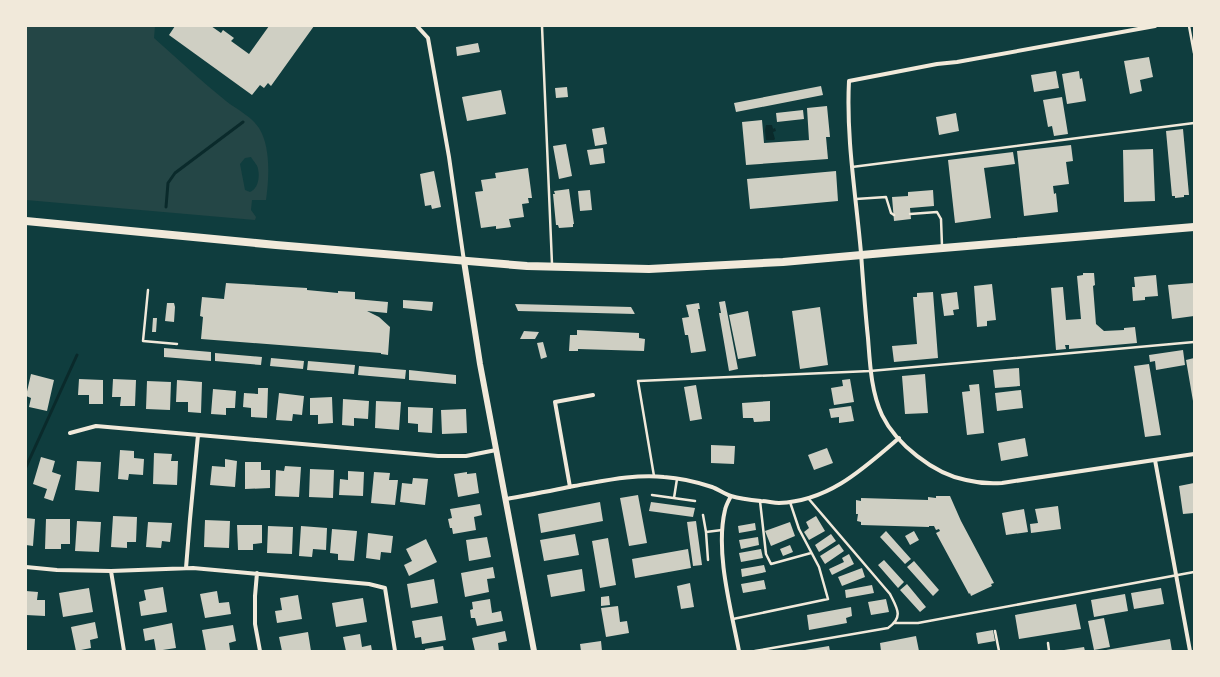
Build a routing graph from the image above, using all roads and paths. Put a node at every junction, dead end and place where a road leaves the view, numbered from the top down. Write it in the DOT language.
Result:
graph roads {
  1 [pos="417,26"];
  2 [pos="542,26"];
  3 [pos="1155,26"];
  4 [pos="1189,26"];
  5 [pos="1194,53"];
  6 [pos="1194,123"];
  7 [pos="852,167"];
  8 [pos="855,199"];
  9 [pos="910,214"];
  10 [pos="894,215"];
  11 [pos="26,221"];
  12 [pos="1194,227"];
  13 [pos="942,248"];
  14 [pos="861,255"];
  15 [pos="464,261"];
  16 [pos="552,267"];
  17 [pos="148,290"];
  18 [pos="1194,342"];
  19 [pos="177,344"];
  20 [pos="870,371"];
  21 [pos="593,394"];
  22 [pos="70,433"];
  23 [pos="198,435"];
  24 [pos="899,438"];
  25 [pos="496,450"];
  26 [pos="1194,454"];
  27 [pos="1155,460"];
  28 [pos="654,477"];
  29 [pos="677,479"];
  30 [pos="570,487"];
  31 [pos="652,496"];
  32 [pos="731,496"];
  33 [pos="674,498"];
  34 [pos="807,498"];
  35 [pos="506,499"];
  36 [pos="695,501"];
  37 [pos="760,501"];
  38 [pos="790,501"];
  39 [pos="703,516"];
  40 [pos="722,530"];
  41 [pos="706,532"];
  42 [pos="811,553"];
  43 [pos="708,560"];
  44 [pos="26,567"];
  45 [pos="186,568"];
  46 [pos="110,572"];
  47 [pos="1194,572"];
  48 [pos="257,573"];
  49 [pos="1176,576"];
  50 [pos="733,619"];
  51 [pos="895,623"];
  52 [pos="996,631"];
  53 [pos="1048,643"];
  54 [pos="124,651"];
  55 [pos="260,651"];
  56 [pos="395,651"];
  57 [pos="534,651"];
  58 [pos="739,651"];
  59 [pos="755,651"];
  60 [pos="999,651"];
  61 [pos="1049,651"];
  62 [pos="1190,651"];
  1 -- 15 [label="street"];
  2 -- 16 [label="lane"];
  3 -- 7 [label="street"];
  4 -- 5 [label="lane"];
  6 -- 7 [label="lane"];
  7 -- 8 [label="street"];
  8 -- 10 [label="lane"];
  8 -- 14 [label="street"];
  9 -- 13 [label="lane"];
  11 -- 15 [label="main road"];
  12 -- 13 [label="main road"];
  13 -- 14 [label="main road"];
  14 -- 16 [label="main road"];
  14 -- 20 [label="street"];
  15 -- 16 [label="main road"];
  15 -- 25 [label="street"];
  17 -- 19 [label="lane"];
  18 -- 20 [label="lane"];
  20 -- 24 [label="street"];
  20 -- 28 [label="lane"];
  21 -- 30 [label="street"];
  22 -- 23 [label="street"];
  23 -- 25 [label="street"];
  23 -- 45 [label="street"];
  24 -- 27 [label="street"];
  24 -- 34 [label="street"];
  25 -- 35 [label="street"];
  26 -- 27 [label="street"];
  27 -- 49 [label="street"];
  28 -- 29 [label="street"];
  28 -- 30 [label="street"];
  29 -- 32 [label="street"];
  29 -- 33 [label="lane"];
  30 -- 35 [label="street"];
  31 -- 33 [label="lane"];
  32 -- 37 [label="street"];
  32 -- 40 [label="street"];
  33 -- 36 [label="lane"];
  34 -- 38 [label="street"];
  34 -- 51 [label="lane"];
  35 -- 57 [label="street"];
  37 -- 38 [label="street"];
  37 -- 42 [label="lane"];
  38 -- 42 [label="lane"];
  39 -- 41 [label="lane"];
  40 -- 41 [label="lane"];
  40 -- 50 [label="street"];
  41 -- 43 [label="lane"];
  42 -- 50 [label="lane"];
  44 -- 46 [label="street"];
  45 -- 46 [label="street"];
  45 -- 48 [label="street"];
  46 -- 54 [label="street"];
  47 -- 49 [label="lane"];
  48 -- 55 [label="street"];
  48 -- 56 [label="street"];
  49 -- 51 [label="lane"];
  49 -- 62 [label="street"];
  50 -- 58 [label="street"];
  51 -- 59 [label="lane"];
  52 -- 60 [label="lane"];
  53 -- 61 [label="lane"];
}
